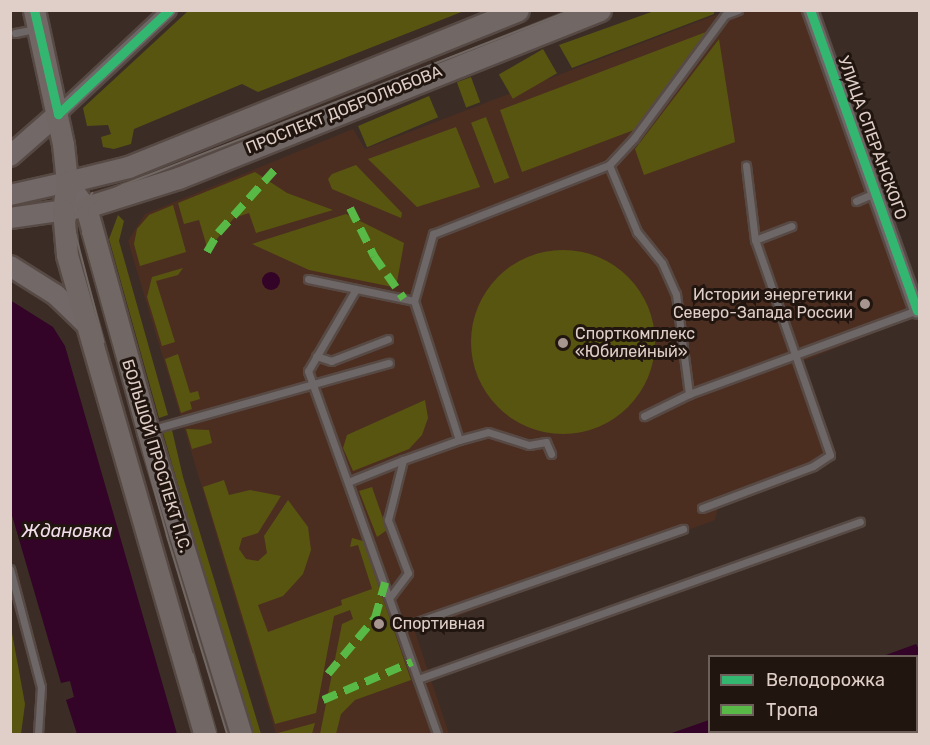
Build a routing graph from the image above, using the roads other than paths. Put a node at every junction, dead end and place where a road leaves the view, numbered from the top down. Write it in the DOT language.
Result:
graph roads {
  1 [pos="169,10"];
  2 [pos="600,10"];
  3 [pos="738,10"];
  4 [pos="810,10"];
  5 [pos="516,11"];
  6 [pos="36,20"];
  7 [pos="15,33"];
  8 [pos="58,114"];
  9 [pos="10,156"];
  10 [pos="609,165"];
  11 [pos="746,166"];
  12 [pos="67,182"];
  13 [pos="875,193"];
  14 [pos="10,195"];
  15 [pos="856,201"];
  16 [pos="87,207"];
  17 [pos="63,210"];
  18 [pos="10,218"];
  19 [pos="791,226"];
  20 [pos="754,240"];
  21 [pos="10,266"];
  22 [pos="308,279"];
  23 [pos="356,289"];
  24 [pos="414,301"];
  25 [pos="916,310"];
  26 [pos="85,323"];
  27 [pos="388,339"];
  28 [pos="316,356"];
  29 [pos="796,356"];
  30 [pos="389,363"];
  31 [pos="313,385"];
  32 [pos="689,394"];
  33 [pos="644,416"];
  34 [pos="148,431"];
  35 [pos="459,440"];
  36 [pos="551,454"];
  37 [pos="403,460"];
  38 [pos="348,482"];
  39 [pos="702,508"];
  40 [pos="860,522"];
  41 [pos="683,529"];
  42 [pos="10,569"];
  43 [pos="390,597"];
  44 [pos="400,628"];
  45 [pos="418,679"];
  46 [pos="38,735"];
  47 [pos="204,735"];
  48 [pos="241,735"];
  49 [pos="437,735"];
  1 -- 8 [label="street"];
  2 -- 16 [label="main road, ПРОСПЕКТ ДОБРОЛЮБОВА"];
  3 -- 10 [label="lane"];
  4 -- 13 [label="street, УЛИЦА СПЕРАНСКОГО"];
  5 -- 12 [label="main road, ПРОСПЕКТ ДОБРОЛЮБОВА"];
  6 -- 7 [label="lane"];
  6 -- 8 [label="main road, БОЛЬШОЙ ПРОСПЕКТ П.С."];
  8 -- 9 [label="main road"];
  8 -- 12 [label="main road, БОЛЬШОЙ ПРОСПЕКТ П.С."];
  10 -- 24 [label="lane"];
  10 -- 32 [label="lane"];
  11 -- 20 [label="lane"];
  12 -- 14 [label="main road"];
  12 -- 16 [label="main road, БОЛЬШОЙ ПРОСПЕКТ П.С."];
  12 -- 17 [label="main road, БОЛЬШОЙ ПРОСПЕКТ П.С."];
  13 -- 15 [label="lane"];
  13 -- 25 [label="street, УЛИЦА СПЕРАНСКОГО"];
  16 -- 17 [label="main road"];
  16 -- 34 [label="main road, БОЛЬШОЙ ПРОСПЕКТ П.С."];
  17 -- 18 [label="main road"];
  17 -- 26 [label="main road, БОЛЬШОЙ ПРОСПЕКТ П.С."];
  19 -- 20 [label="lane"];
  20 -- 29 [label="lane"];
  21 -- 26 [label="main road"];
  22 -- 23 [label="lane"];
  23 -- 24 [label="lane"];
  23 -- 28 [label="lane"];
  24 -- 35 [label="lane"];
  25 -- 29 [label="lane"];
  26 -- 47 [label="main road, БОЛЬШОЙ ПРОСПЕКТ П.С."];
  27 -- 28 [label="lane"];
  28 -- 31 [label="lane"];
  29 -- 32 [label="lane"];
  29 -- 39 [label="lane"];
  30 -- 31 [label="lane"];
  31 -- 34 [label="lane"];
  31 -- 38 [label="lane"];
  32 -- 33 [label="lane"];
  34 -- 48 [label="main road, БОЛЬШОЙ ПРОСПЕКТ П.С."];
  35 -- 36 [label="lane"];
  35 -- 37 [label="lane"];
  37 -- 38 [label="lane"];
  37 -- 43 [label="lane"];
  38 -- 43 [label="lane"];
  40 -- 45 [label="lane"];
  41 -- 44 [label="lane"];
  42 -- 46 [label="lane"];
  43 -- 44 [label="lane"];
  44 -- 45 [label="lane"];
  45 -- 49 [label="lane"];
}
